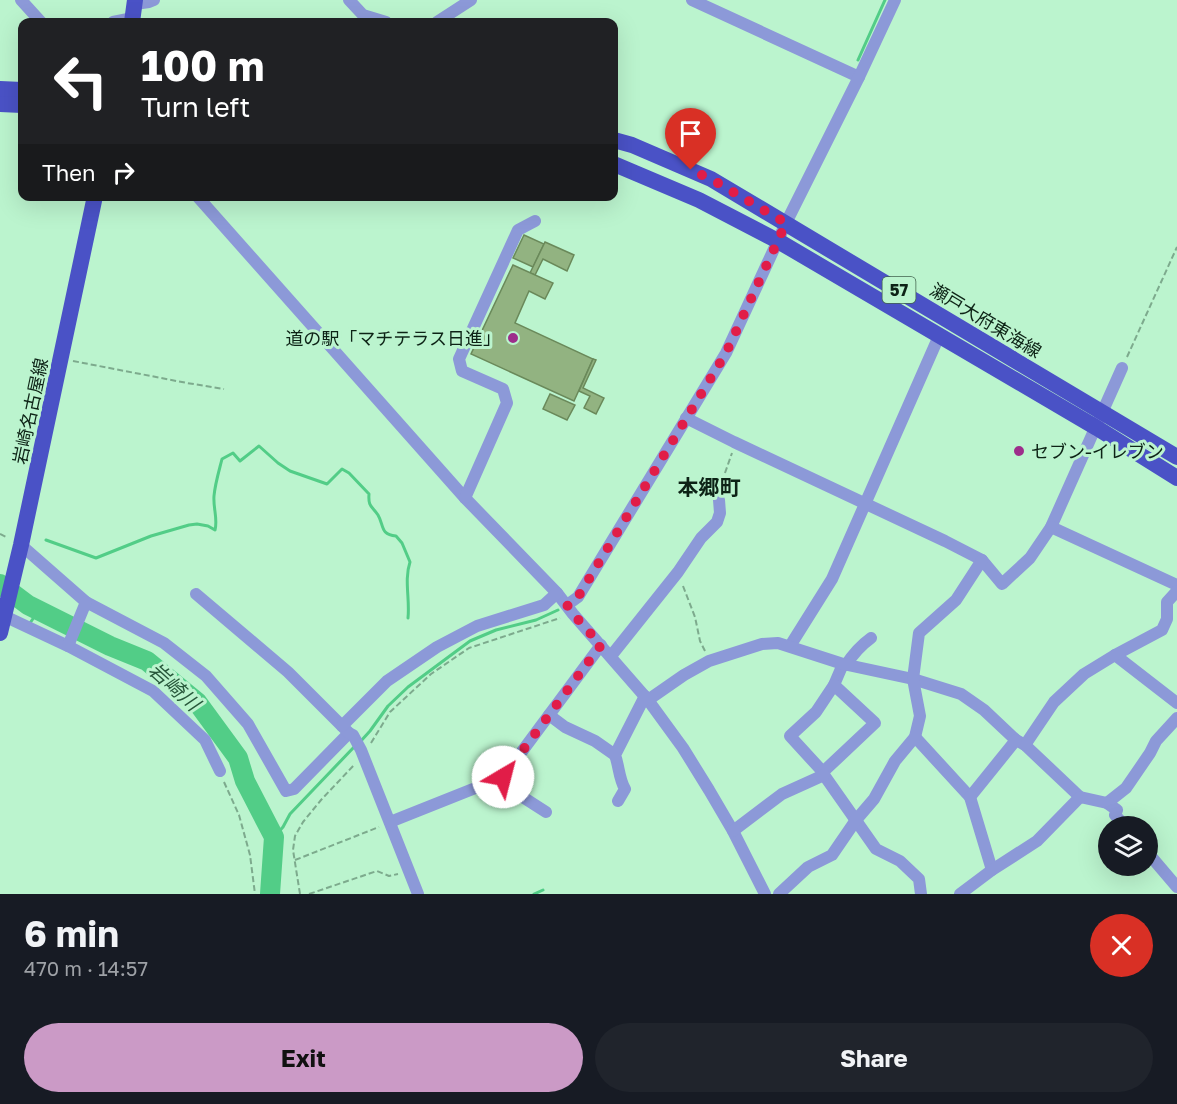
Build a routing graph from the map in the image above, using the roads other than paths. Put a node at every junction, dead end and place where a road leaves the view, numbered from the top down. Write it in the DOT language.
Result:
graph roads {
  1 [pos="21,0"];
  2 [pos="154,0"];
  3 [pos="349,0"];
  4 [pos="470,0"];
  5 [pos="692,0"];
  6 [pos="895,0"];
  7 [pos="134,11"];
  8 [pos="37,18"];
  9 [pos="121,18"];
  10 [pos="373,18"];
  11 [pos="443,18"];
  12 [pos="859,77"];
  13 [pos="0,89"];
  14 [pos="18,90"];
  15 [pos="0,104"];
  16 [pos="18,105"];
  17 [pos="618,141"];
  18 [pos="618,166"];
  19 [pos="94,201"];
  20 [pos="201,201"];
  21 [pos="535,221"];
  22 [pos="786,223"];
  23 [pos="778,241"];
  24 [pos="939,336"];
  25 [pos="1122,368"];
  26 [pos="686,417"];
  27 [pos="1100,420"];
  28 [pos="1177,457"];
  29 [pos="1177,478"];
  30 [pos="465,498"];
  31 [pos="719,500"];
  32 [pos="864,503"];
  33 [pos="1051,527"];
  34 [pos="20,548"];
  35 [pos="982,560"];
  36 [pos="1177,585"];
  37 [pos="1177,591"];
  38 [pos="557,593"];
  39 [pos="196,594"];
  40 [pos="86,604"];
  41 [pos="570,610"];
  42 [pos="2,619"];
  43 [pos="871,638"];
  44 [pos="69,644"];
  45 [pos="601,645"];
  46 [pos="790,646"];
  47 [pos="1114,655"];
  48 [pos="611,656"];
  49 [pos="845,665"];
  50 [pos="913,680"];
  51 [pos="834,685"];
  52 [pos="646,698"];
  53 [pos="1177,703"];
  54 [pos="549,715"];
  55 [pos="1177,718"];
  56 [pos="348,732"];
  57 [pos="915,737"];
  58 [pos="1021,742"];
  59 [pos="615,754"];
  60 [pos="220,771"];
  61 [pos="824,774"];
  62 [pos="496,780"];
  63 [pos="969,797"];
  64 [pos="1080,797"];
  65 [pos="618,801"];
  66 [pos="1107,803"];
  67 [pos="546,812"];
  68 [pos="1116,816"];
  69 [pos="856,819"];
  70 [pos="390,822"];
  71 [pos="733,831"];
  72 [pos="1158,865"];
  73 [pos="992,870"];
  74 [pos="1177,888"];
  75 [pos="418,894"];
  76 [pos="765,894"];
  77 [pos="779,894"];
  78 [pos="921,894"];
  79 [pos="960,894"];
  80 [pos="1170,894"];
  1 -- 8 [label="street"];
  2 -- 7 [label="street"];
  3 -- 10 [label="street"];
  4 -- 11 [label="street"];
  5 -- 12 [label="street"];
  6 -- 12 [label="street"];
  7 -- 9 [label="street"];
  12 -- 22 [label="street"];
  13 -- 14 [label="main road"];
  15 -- 16 [label="main road"];
  17 -- 22 [label="main road, 瀬戸大府東海線 / 57"];
  18 -- 23 [label="main road, 瀬戸大府東海線 / 57"];
  19 -- 34 [label="main road, 岩崎名古屋線"];
  20 -- 30 [label="street"];
  21 -- 30 [label="street"];
  22 -- 23 [label="street"];
  22 -- 27 [label="main road, 瀬戸大府東海線 / 57"];
  23 -- 24 [label="main road, 瀬戸大府東海線 / 57"];
  23 -- 26 [label="street"];
  24 -- 27 [label="main road, 瀬戸大府東海線 / 57"];
  24 -- 32 [label="street"];
  25 -- 27 [label="street"];
  26 -- 32 [label="street"];
  26 -- 41 [label="street"];
  27 -- 28 [label="main road, 瀬戸大府東海線 / 57"];
  27 -- 29 [label="main road, 瀬戸大府東海線 / 57"];
  27 -- 33 [label="street"];
  30 -- 38 [label="street"];
  31 -- 48 [label="street"];
  32 -- 35 [label="street"];
  32 -- 46 [label="street"];
  33 -- 35 [label="street"];
  33 -- 36 [label="street"];
  34 -- 40 [label="street"];
  34 -- 42 [label="main road, 岩崎名古屋線"];
  35 -- 50 [label="street"];
  37 -- 47 [label="street"];
  38 -- 41 [label="street"];
  38 -- 56 [label="street"];
  39 -- 56 [label="street"];
  40 -- 44 [label="street"];
  40 -- 56 [label="street"];
  41 -- 45 [label="street"];
  42 -- 44 [label="street"];
  43 -- 49 [label="street"];
  44 -- 60 [label="street"];
  45 -- 48 [label="street"];
  45 -- 54 [label="street"];
  46 -- 49 [label="street"];
  46 -- 52 [label="street"];
  47 -- 53 [label="street"];
  47 -- 58 [label="street"];
  48 -- 52 [label="street"];
  49 -- 50 [label="street"];
  49 -- 51 [label="street"];
  50 -- 57 [label="street"];
  50 -- 58 [label="street"];
  51 -- 61 [label="street"];
  51 -- 61 [label="street"];
  52 -- 59 [label="street"];
  52 -- 71 [label="street"];
  54 -- 59 [label="street"];
  54 -- 62 [label="street"];
  55 -- 66 [label="street"];
  56 -- 70 [label="street"];
  57 -- 63 [label="street"];
  57 -- 69 [label="street"];
  58 -- 63 [label="street"];
  58 -- 64 [label="street"];
  59 -- 65 [label="street"];
  61 -- 69 [label="street"];
  61 -- 71 [label="street"];
  62 -- 67 [label="street"];
  62 -- 70 [label="street"];
  63 -- 73 [label="street"];
  64 -- 66 [label="street"];
  64 -- 73 [label="street"];
  66 -- 68 [label="street"];
  69 -- 77 [label="street"];
  69 -- 78 [label="street"];
  70 -- 75 [label="street"];
  71 -- 76 [label="street"];
  72 -- 74 [label="street"];
  73 -- 79 [label="street"];
  74 -- 80 [label="street"];
}
